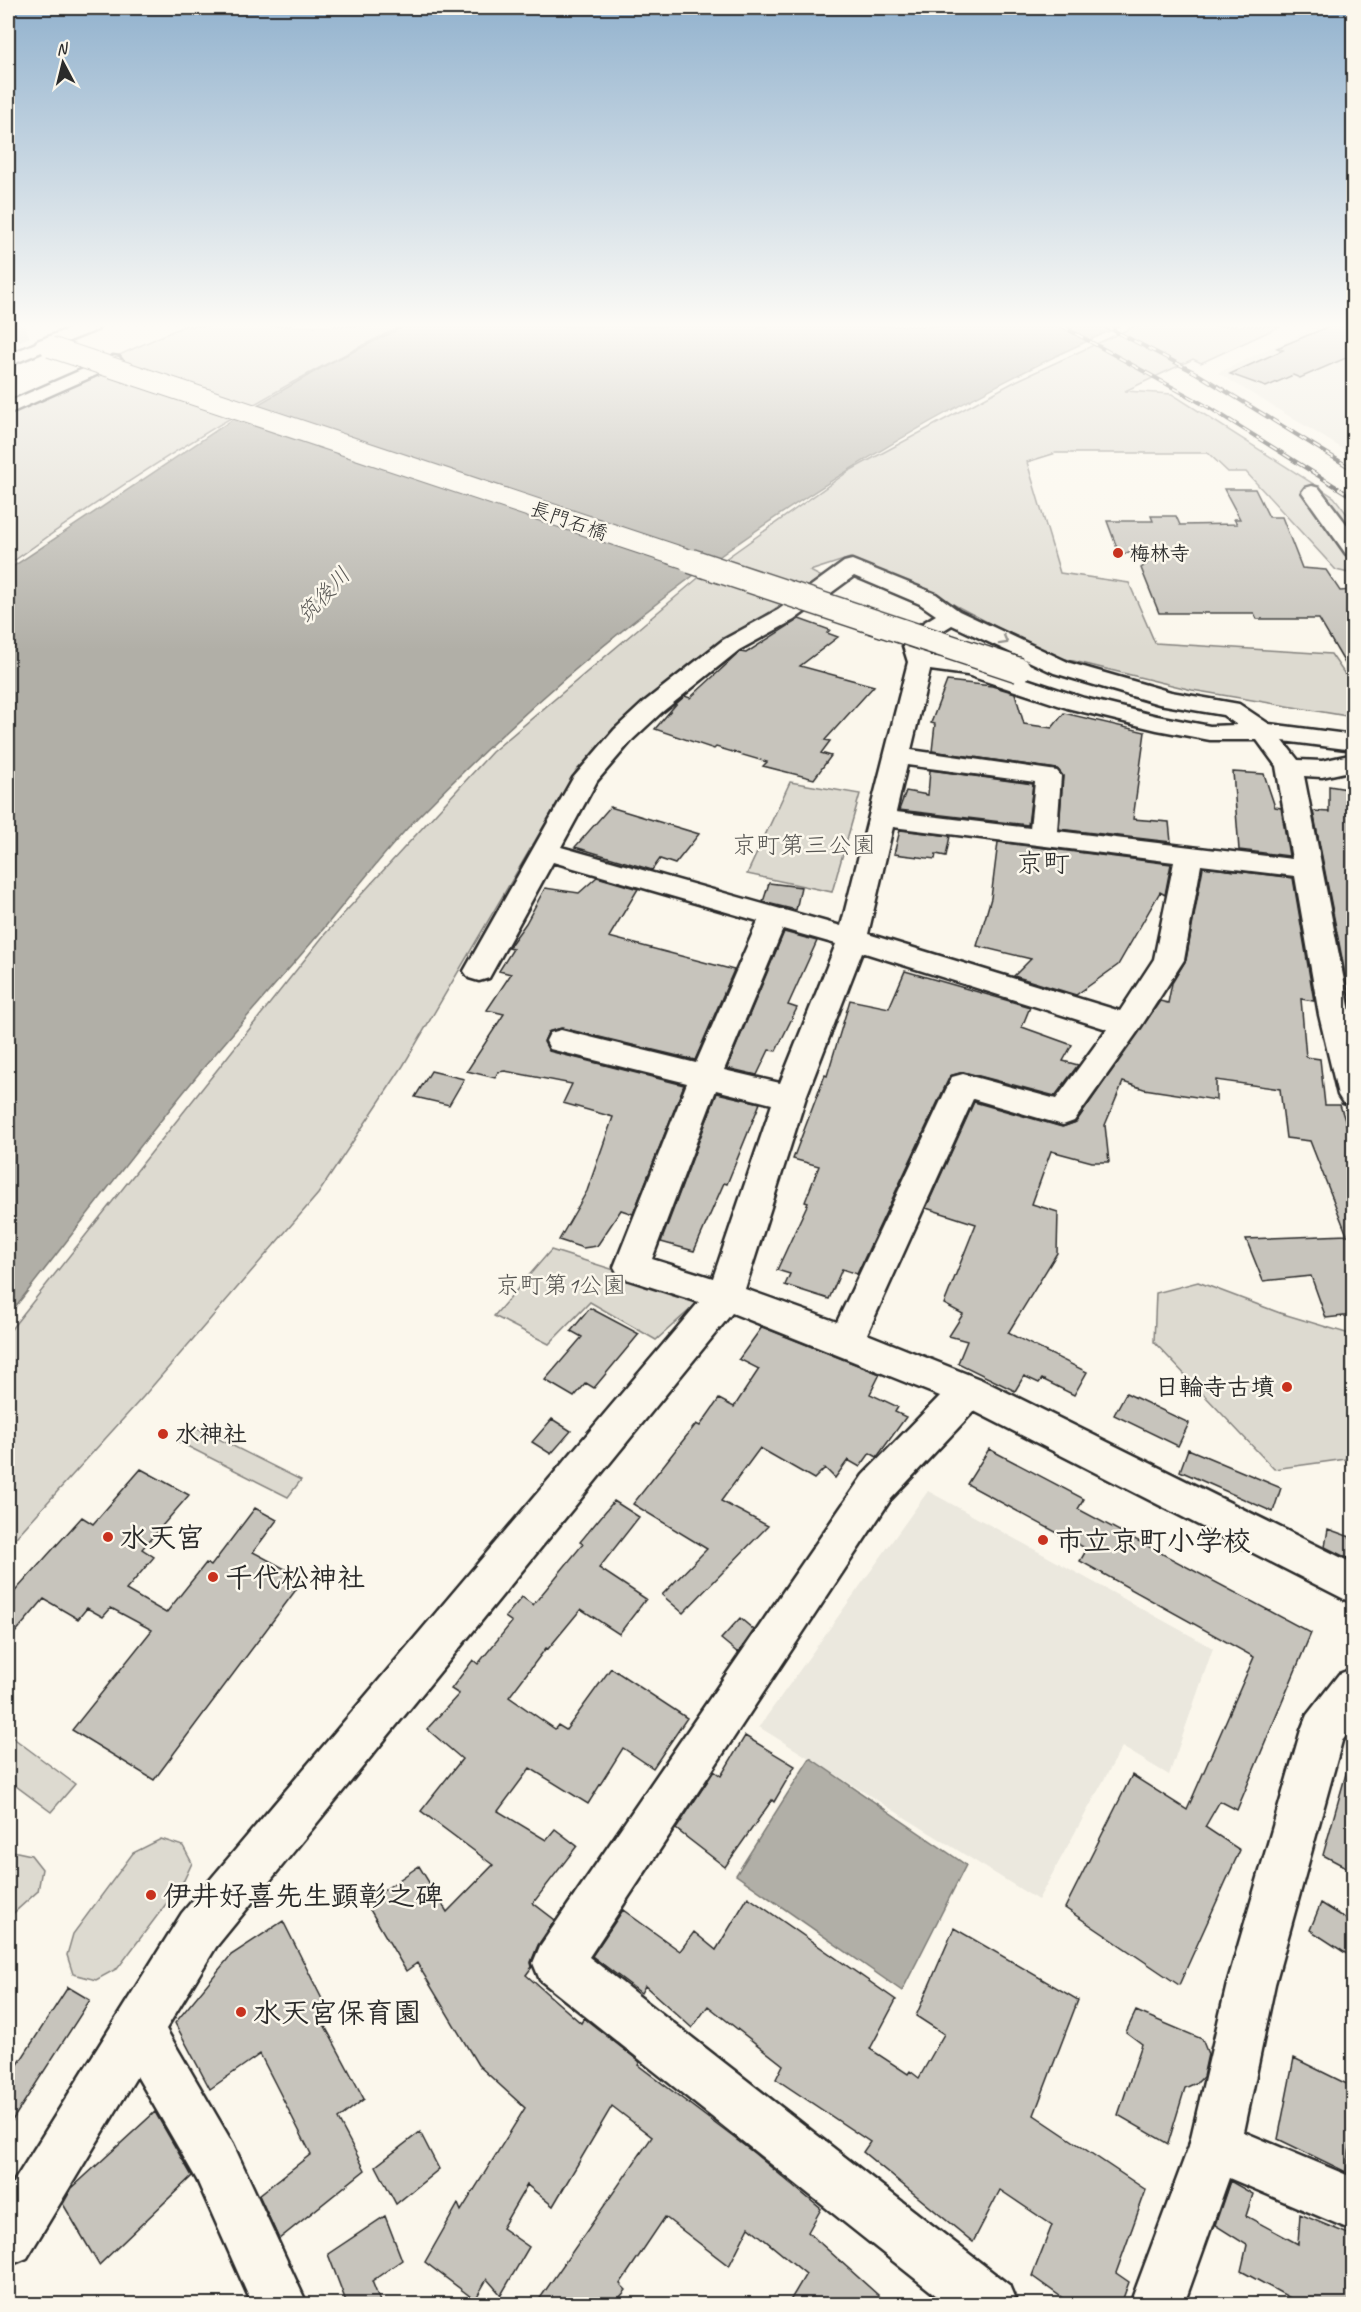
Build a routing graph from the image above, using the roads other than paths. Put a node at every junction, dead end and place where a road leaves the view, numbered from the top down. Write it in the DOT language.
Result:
graph roads {
  1 [pos="311,434"];
  2 [pos="1312,492"];
  3 [pos="1353,549"];
  4 [pos="951,616"];
  5 [pos="920,662"];
  6 [pos="1264,732"];
  7 [pos="1353,736"];
  8 [pos="1319,739"];
  9 [pos="1353,743"];
  10 [pos="897,756"];
  11 [pos="1353,762"];
  12 [pos="1288,766"];
  13 [pos="881,818"];
  14 [pos="1043,837"];
  15 [pos="545,851"];
  16 [pos="1189,857"];
  17 [pos="1306,869"];
  18 [pos="774,917"];
  19 [pos="852,939"];
  20 [pos="479,971"];
  21 [pos="1127,1024"];
  22 [pos="561,1041"];
  23 [pos="706,1076"];
  24 [pos="1353,1095"];
  25 [pos="790,1097"];
  26 [pos="725,1296"];
  27 [pos="846,1341"];
  28 [pos="969,1391"];
  29 [pos="1353,1585"];
  30 [pos="1353,1689"];
  31 [pos="138,2029"];
  32 [pos="1215,2145"];
  33 [pos="1353,2205"];
  34 [pos="8,2239"];
  35 [pos="280,2304"];
  36 [pos="990,2304"];
  37 [pos="1157,2304"];
  1 -- 6 [label="street, 長門石橋, bridge"];
  2 -- 3 [label="street"];
  4 -- 5 [label="street"];
  4 -- 6 [label="street, one-way"];
  4 -- 15 [label="street"];
  5 -- 6 [label="street"];
  5 -- 10 [label="street"];
  6 -- 8 [label="street"];
  6 -- 12 [label="street"];
  7 -- 8 [label="street"];
  8 -- 9 [label="street"];
  10 -- 13 [label="street"];
  10 -- 14 [label="street"];
  11 -- 12 [label="street"];
  12 -- 17 [label="street"];
  13 -- 14 [label="street"];
  13 -- 19 [label="street"];
  14 -- 16 [label="street"];
  15 -- 18 [label="street"];
  15 -- 20 [label="street"];
  16 -- 17 [label="street"];
  16 -- 21 [label="street"];
  17 -- 24 [label="street"];
  18 -- 19 [label="street"];
  18 -- 23 [label="street"];
  19 -- 21 [label="street"];
  19 -- 25 [label="street"];
  21 -- 27 [label="street"];
  22 -- 23 [label="street"];
  23 -- 25 [label="street"];
  23 -- 26 [label="street"];
  25 -- 26 [label="street"];
  26 -- 27 [label="street"];
  26 -- 31 [label="street"];
  27 -- 28 [label="street"];
  28 -- 29 [label="street"];
  28 -- 36 [label="street"];
  30 -- 32 [label="street"];
  31 -- 34 [label="street"];
  31 -- 35 [label="street"];
  32 -- 33 [label="street"];
  32 -- 37 [label="street"];
}
